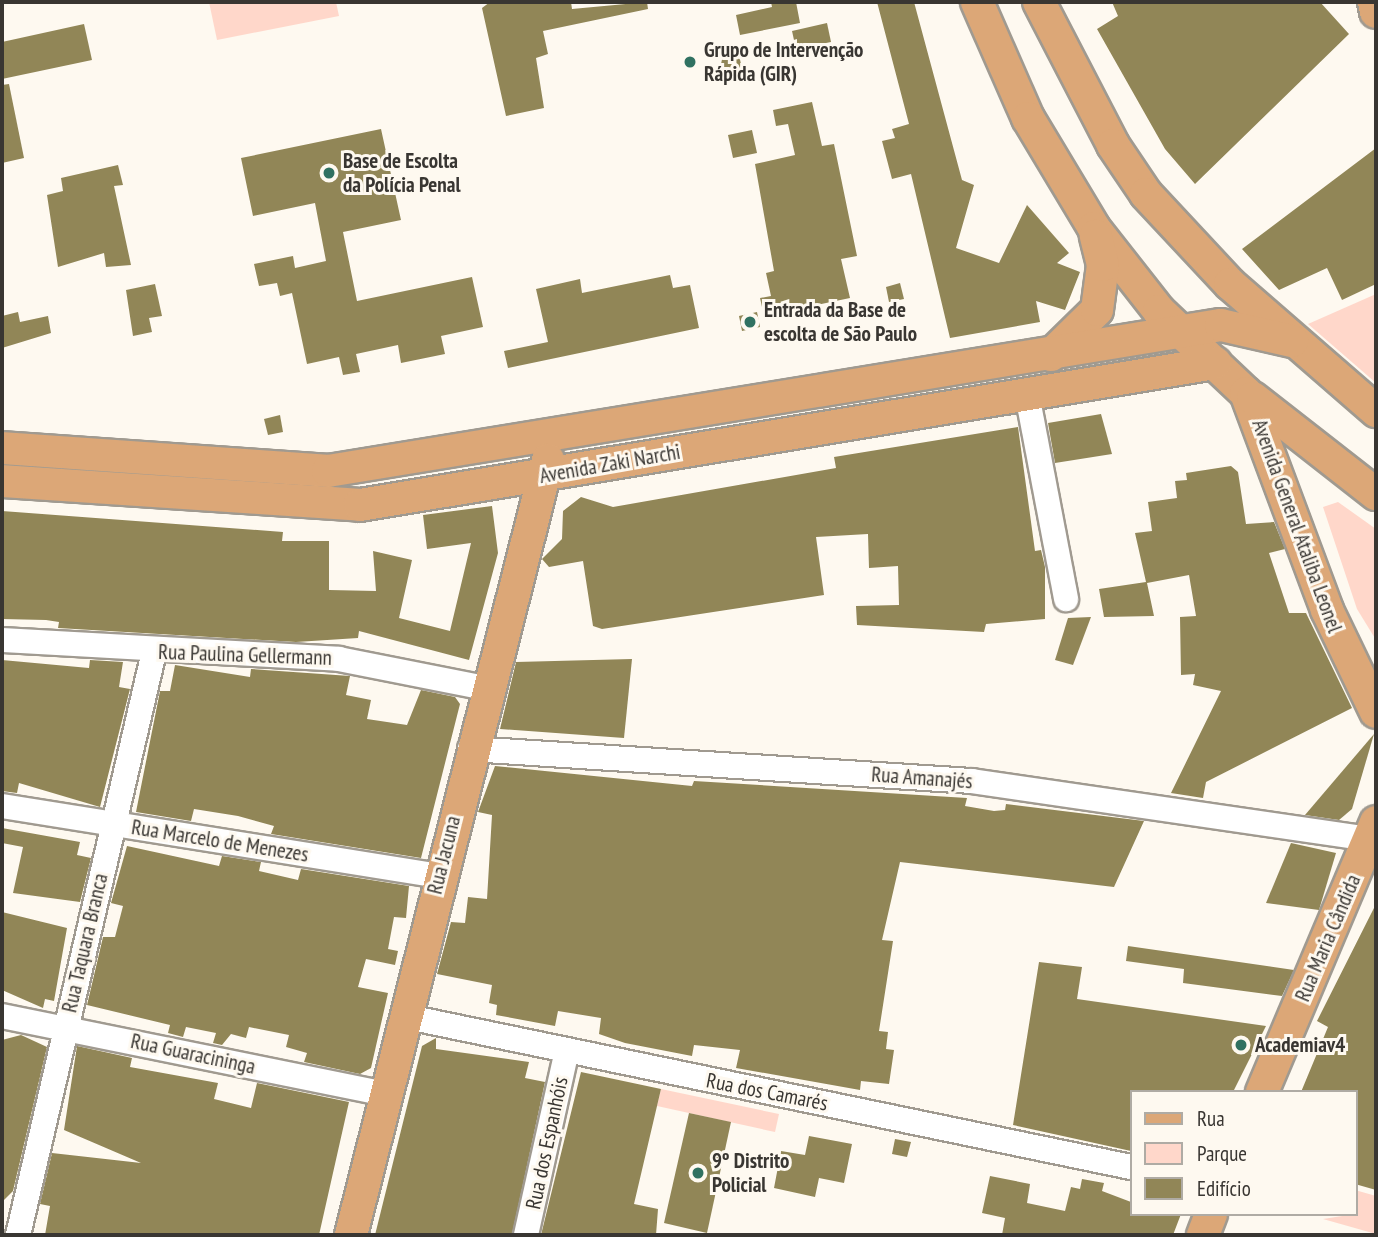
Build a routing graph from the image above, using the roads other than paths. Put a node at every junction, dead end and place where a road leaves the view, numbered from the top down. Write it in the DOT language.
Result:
graph roads {
  1 [pos="977,2"];
  2 [pos="1039,2"];
  3 [pos="1374,2"];
  4 [pos="1376,12"];
  5 [pos="1094,228"];
  6 [pos="1181,333"];
  7 [pos="1292,341"];
  8 [pos="1049,357"];
  9 [pos="1215,363"];
  10 [pos="1246,393"];
  11 [pos="1027,394"];
  12 [pos="1376,411"];
  13 [pos="577,433"];
  14 [pos="2,448"];
  15 [pos="542,475"];
  16 [pos="2,481"];
  17 [pos="1376,494"];
  18 [pos="1066,599"];
  19 [pos="2,640"];
  20 [pos="153,652"];
  21 [pos="1363,668"];
  22 [pos="486,688"];
  23 [pos="1376,712"];
  24 [pos="470,749"];
  25 [pos="2,806"];
  26 [pos="112,824"];
  27 [pos="1373,831"];
  28 [pos="439,876"];
  29 [pos="2,1016"];
  30 [pos="403,1016"];
  31 [pos="66,1028"];
  32 [pos="567,1050"];
  33 [pos="1263,1090"];
  34 [pos="385,1094"];
  35 [pos="1130,1167"];
  36 [pos="1210,1216"];
  37 [pos="14,1222"];
  38 [pos="351,1235"];
  39 [pos="526,1235"];
  40 [pos="1203,1235"];
  1 -- 5 [label="main road, Avenida General Ataliba Leonel"];
  2 -- 7 [label="main road"];
  3 -- 4 [label="main road"];
  5 -- 6 [label="main road, Avenida General Ataliba Leonel"];
  5 -- 8 [label="main road"];
  6 -- 7 [label="main road, Avenida Zaki Narchi"];
  6 -- 8 [label="main road, Avenida Zaki Narchi"];
  6 -- 9 [label="main road, Avenida General Ataliba Leonel"];
  7 -- 12 [label="main road"];
  8 -- 13 [label="main road, Avenida Zaki Narchi"];
  9 -- 10 [label="main road, Avenida General Ataliba Leonel"];
  9 -- 11 [label="main road, Avenida Zaki Narchi"];
  10 -- 17 [label="main road"];
  10 -- 21 [label="main road, Avenida General Ataliba Leonel"];
  11 -- 15 [label="main road, Avenida Zaki Narchi"];
  11 -- 18 [label="street"];
  13 -- 14 [label="main road, Avenida Zaki Narchi"];
  13 -- 15 [label="main road, Rua Jacuna"];
  15 -- 16 [label="main road, Avenida Zaki Narchi"];
  15 -- 22 [label="main road, Rua Jacuna"];
  19 -- 20 [label="street, Rua Paulina Gellermann"];
  20 -- 22 [label="street, Rua Paulina Gellermann"];
  20 -- 26 [label="street, Rua Taquara Branca"];
  21 -- 23 [label="main road, Avenida General Ataliba Leonel"];
  22 -- 24 [label="main road, Rua Jacuna"];
  24 -- 27 [label="street, Rua Amanajés"];
  24 -- 28 [label="main road, Rua Jacuna"];
  25 -- 26 [label="street, Rua Marcelo de Menezes"];
  26 -- 28 [label="street, Rua Marcelo de Menezes"];
  26 -- 31 [label="street, Rua Taquara Branca"];
  27 -- 33 [label="main road, Rua Maria Cândida"];
  28 -- 30 [label="main road, Rua Jacuna"];
  29 -- 31 [label="street, Rua Guaracininga"];
  30 -- 32 [label="street, Rua dos Camarés"];
  30 -- 34 [label="main road, Rua Jacuna"];
  31 -- 34 [label="street, Rua Guaracininga"];
  31 -- 37 [label="street, Rua Taquara Branca"];
  32 -- 35 [label="street, Rua dos Camarés"];
  32 -- 39 [label="street, Rua dos Espanhóis"];
  34 -- 38 [label="main road, Rua Jacuna"];
  36 -- 40 [label="main road"];
}
